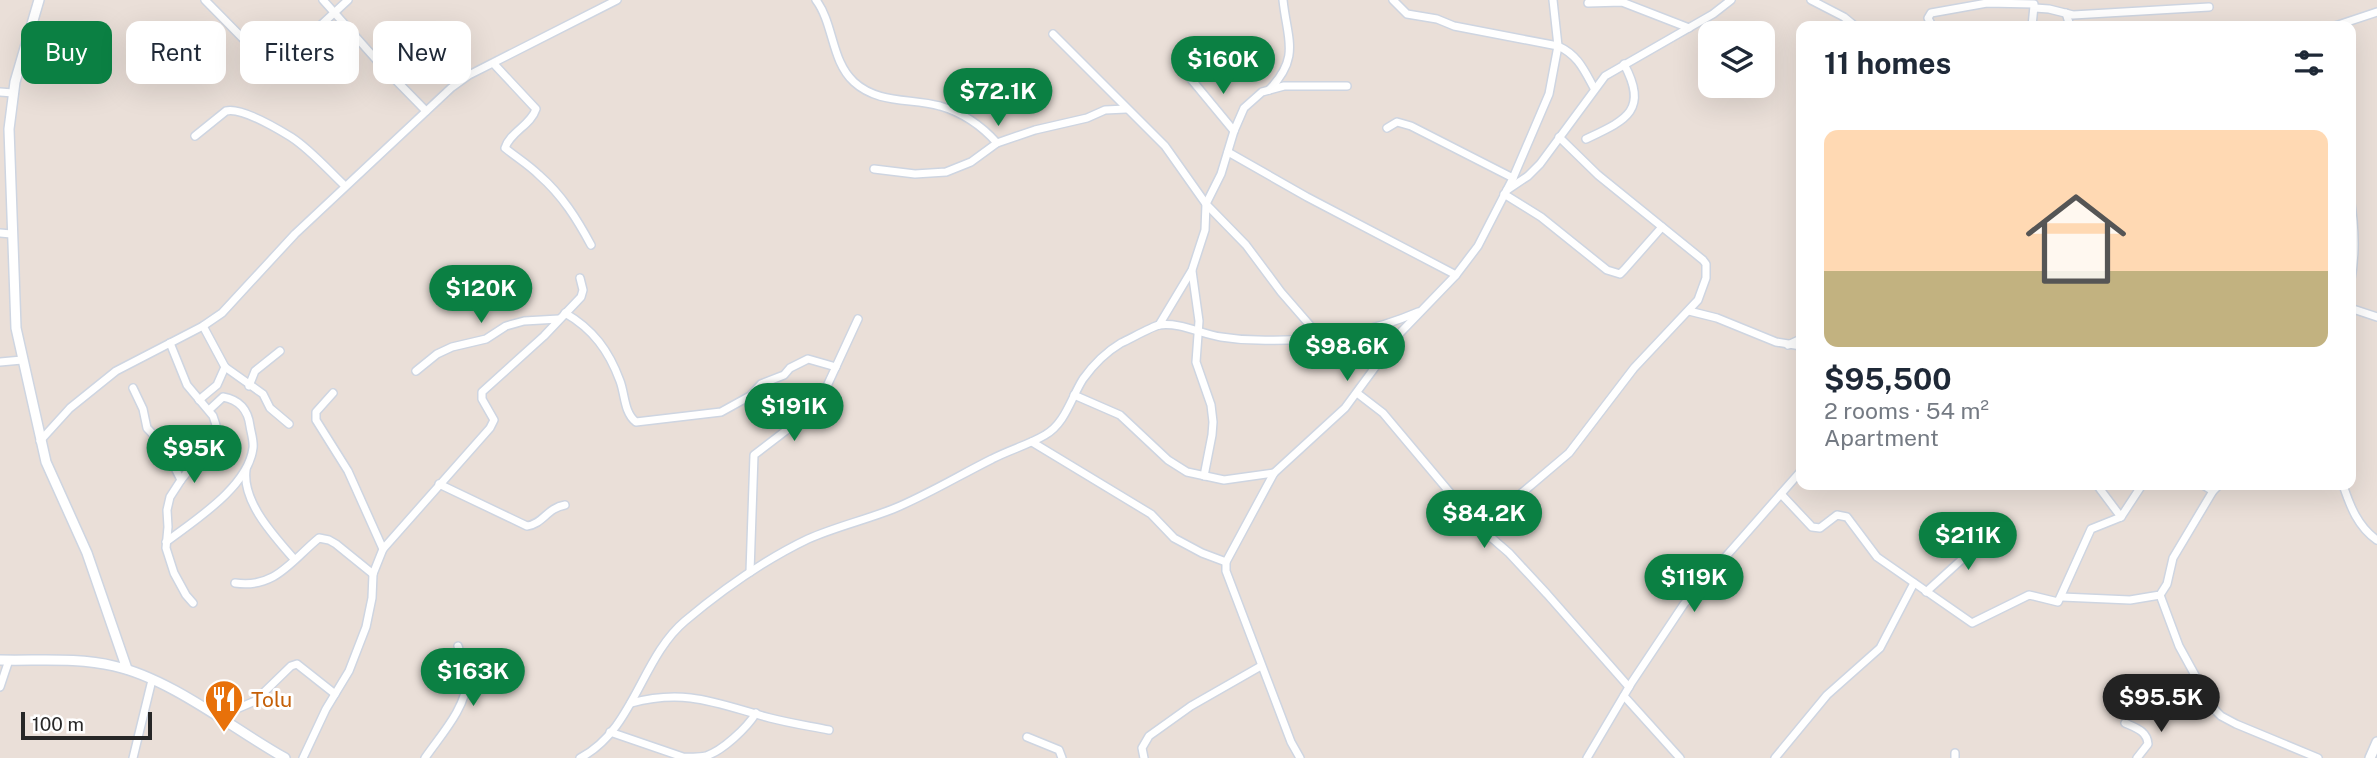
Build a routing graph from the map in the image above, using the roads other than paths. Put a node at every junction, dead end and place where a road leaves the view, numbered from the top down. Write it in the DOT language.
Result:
graph roads {
  1 [pos="39,0"];
  2 [pos="205,0"];
  3 [pos="323,0"];
  4 [pos="348,0"];
  5 [pos="617,0"];
  6 [pos="816,0"];
  7 [pos="1283,0"];
  8 [pos="1393,0"];
  9 [pos="1553,0"];
  10 [pos="1731,0"];
  11 [pos="1811,0"];
  12 [pos="1588,3"];
  13 [pos="2034,4"];
  14 [pos="2209,7"];
  15 [pos="2377,12"];
  16 [pos="335,13"];
  17 [pos="2066,13"];
  18 [pos="1849,21"];
  19 [pos="1930,21"];
  20 [pos="2068,21"];
  21 [pos="2350,21"];
  22 [pos="1689,28"];
  23 [pos="1053,34"];
  24 [pos="1558,46"];
  25 [pos="494,64"];
  26 [pos="1624,64"];
  27 [pos="1191,79"];
  28 [pos="1347,86"];
  29 [pos="1594,88"];
  30 [pos="1268,90"];
  31 [pos="0,92"];
  32 [pos="13,93"];
  33 [pos="1126,109"];
  34 [pos="426,111"];
  35 [pos="1387,128"];
  36 [pos="1234,131"];
  37 [pos="195,136"];
  38 [pos="1559,136"];
  39 [pos="1586,139"];
  40 [pos="997,143"];
  41 [pos="1228,152"];
  42 [pos="874,169"];
  43 [pos="1513,178"];
  44 [pos="345,186"];
  45 [pos="1505,192"];
  46 [pos="1206,204"];
  47 [pos="1662,228"];
  48 [pos="0,233"];
  49 [pos="12,234"];
  50 [pos="591,245"];
  51 [pos="1192,270"];
  52 [pos="1456,275"];
  53 [pos="580,278"];
  54 [pos="2356,310"];
  55 [pos="1689,311"];
  56 [pos="1418,312"];
  57 [pos="563,316"];
  58 [pos="2377,317"];
  59 [pos="858,319"];
  60 [pos="1159,325"];
  61 [pos="203,326"];
  62 [pos="1197,331"];
  63 [pos="1321,338"];
  64 [pos="1796,342"];
  65 [pos="170,343"];
  66 [pos="1787,345"];
  67 [pos="1796,346"];
  68 [pos="280,351"];
  69 [pos="22,360"];
  70 [pos="0,362"];
  71 [pos="225,367"];
  72 [pos="836,367"];
  73 [pos="416,371"];
  74 [pos="250,386"];
  75 [pos="133,388"];
  76 [pos="333,393"];
  77 [pos="1357,393"];
  78 [pos="1074,395"];
  79 [pos="199,400"];
  80 [pos="209,410"];
  81 [pos="289,424"];
  82 [pos="40,441"];
  83 [pos="1032,442"];
  84 [pos="246,469"];
  85 [pos="1274,473"];
  86 [pos="1204,476"];
  87 [pos="1796,477"];
  88 [pos="181,480"];
  89 [pos="439,484"];
  90 [pos="2101,490"];
  91 [pos="2139,490"];
  92 [pos="2210,490"];
  93 [pos="2345,490"];
  94 [pos="2213,492"];
  95 [pos="1781,494"];
  96 [pos="565,505"];
  97 [pos="2121,517"];
  98 [pos="1485,532"];
  99 [pos="1992,533"];
  100 [pos="2377,540"];
  101 [pos="166,542"];
  102 [pos="383,549"];
  103 [pos="293,559"];
  104 [pos="1226,562"];
  105 [pos="750,572"];
  106 [pos="373,574"];
  107 [pos="235,583"];
  108 [pos="1914,583"];
  109 [pos="1926,592"];
  110 [pos="2160,595"];
  111 [pos="2062,597"];
  112 [pos="193,603"];
  113 [pos="458,646"];
  114 [pos="5,660"];
  115 [pos="1261,666"];
  116 [pos="127,669"];
  117 [pos="152,680"];
  118 [pos="0,687"];
  119 [pos="1629,688"];
  120 [pos="335,694"];
  121 [pos="1624,696"];
  122 [pos="631,703"];
  123 [pos="756,713"];
  124 [pos="218,717"];
  125 [pos="2125,723"];
  126 [pos="829,730"];
  127 [pos="610,732"];
  128 [pos="1027,737"];
  129 [pos="2377,742"];
  130 [pos="688,757"];
  131 [pos="132,758"];
  132 [pos="285,758"];
  133 [pos="303,758"];
  134 [pos="425,758"];
  135 [pos="580,758"];
  136 [pos="1062,758"];
  137 [pos="1144,758"];
  138 [pos="1300,758"];
  139 [pos="1587,758"];
  140 [pos="1680,758"];
  141 [pos="1775,758"];
  142 [pos="2137,758"];
  143 [pos="2318,758"];
  144 [pos="2370,758"];
  1 -- 32 [label="street"];
  2 -- 16 [label="street"];
  3 -- 16 [label="street"];
  4 -- 16 [label="street"];
  5 -- 25 [label="street"];
  6 -- 40 [label="street"];
  7 -- 30 [label="street"];
  8 -- 24 [label="street"];
  9 -- 24 [label="street"];
  10 -- 22 [label="street"];
  11 -- 18 [label="street"];
  12 -- 22 [label="street"];
  13 -- 17 [label="street"];
  13 -- 19 [label="street"];
  14 -- 17 [label="street"];
  15 -- 21 [label="street"];
  16 -- 34 [label="street"];
  17 -- 20 [label="street"];
  22 -- 26 [label="street"];
  23 -- 33 [label="street"];
  24 -- 29 [label="street"];
  24 -- 43 [label="street"];
  25 -- 34 [label="street"];
  25 -- 50 [label="street"];
  26 -- 29 [label="street"];
  26 -- 39 [label="street"];
  27 -- 36 [label="street"];
  28 -- 30 [label="street"];
  29 -- 38 [label="street"];
  30 -- 36 [label="street"];
  31 -- 32 [label="street"];
  32 -- 49 [label="street"];
  33 -- 40 [label="street"];
  33 -- 46 [label="street"];
  34 -- 44 [label="street"];
  35 -- 43 [label="street"];
  36 -- 41 [label="street"];
  37 -- 44 [label="street"];
  38 -- 45 [label="street"];
  38 -- 47 [label="street"];
  40 -- 42 [label="street"];
  41 -- 46 [label="street"];
  41 -- 52 [label="street"];
  43 -- 45 [label="street"];
  44 -- 61 [label="street"];
  45 -- 47 [label="street"];
  45 -- 52 [label="street"];
  46 -- 51 [label="street"];
  46 -- 63 [label="street"];
  47 -- 55 [label="street"];
  48 -- 49 [label="street"];
  49 -- 69 [label="street"];
  51 -- 60 [label="street"];
  51 -- 62 [label="street"];
  52 -- 56 [label="street"];
  53 -- 57 [label="street"];
  54 -- 58 [label="street"];
  55 -- 66 [label="street"];
  55 -- 98 [label="street"];
  56 -- 63 [label="street"];
  56 -- 77 [label="street"];
  57 -- 72 [label="street"];
  57 -- 73 [label="street"];
  57 -- 89 [label="street"];
  59 -- 72 [label="street"];
  60 -- 62 [label="street"];
  60 -- 78 [label="street"];
  61 -- 65 [label="street"];
  61 -- 71 [label="street"];
  62 -- 63 [label="street"];
  62 -- 86 [label="street"];
  64 -- 66 [label="street"];
  65 -- 79 [label="street"];
  65 -- 82 [label="street"];
  66 -- 67 [label="street"];
  68 -- 74 [label="street"];
  69 -- 70 [label="street"];
  69 -- 82 [label="street"];
  71 -- 74 [label="street"];
  71 -- 79 [label="street"];
  72 -- 105 [label="street"];
  74 -- 81 [label="street"];
  75 -- 88 [label="street"];
  76 -- 102 [label="street"];
  77 -- 85 [label="street"];
  77 -- 98 [label="street"];
  78 -- 83 [label="street"];
  78 -- 86 [label="street"];
  79 -- 80 [label="street"];
  80 -- 84 [label="street"];
  80 -- 88 [label="street"];
  82 -- 116 [label="street"];
  83 -- 104 [label="street"];
  83 -- 105 [label="street"];
  84 -- 101 [label="street"];
  84 -- 103 [label="street"];
  85 -- 86 [label="street"];
  85 -- 104 [label="street"];
  87 -- 95 [label="street"];
  88 -- 101 [label="street"];
  89 -- 96 [label="street"];
  89 -- 102 [label="street"];
  90 -- 97 [label="street"];
  91 -- 97 [label="street"];
  92 -- 94 [label="street"];
  93 -- 100 [label="street"];
  94 -- 110 [label="street"];
  95 -- 108 [label="street"];
  95 -- 119 [label="street"];
  97 -- 111 [label="street"];
  98 -- 119 [label="street"];
  99 -- 109 [label="street"];
  101 -- 112 [label="street"];
  102 -- 106 [label="street"];
  103 -- 106 [label="street"];
  103 -- 107 [label="street"];
  104 -- 115 [label="street"];
  105 -- 122 [label="street"];
  106 -- 120 [label="street"];
  108 -- 109 [label="street"];
  108 -- 141 [label="street"];
  109 -- 111 [label="street"];
  110 -- 111 [label="street"];
  110 -- 143 [label="street"];
  113 -- 134 [label="street"];
  114 -- 116 [label="street"];
  114 -- 118 [label="street"];
  115 -- 137 [label="street"];
  115 -- 138 [label="street"];
  116 -- 117 [label="street"];
  117 -- 124 [label="street"];
  117 -- 131 [label="street"];
  119 -- 121 [label="street"];
  120 -- 124 [label="street"];
  120 -- 133 [label="street"];
  121 -- 139 [label="street"];
  121 -- 140 [label="street"];
  122 -- 123 [label="street"];
  122 -- 127 [label="street"];
  123 -- 126 [label="street"];
  123 -- 130 [label="street"];
  124 -- 132 [label="street"];
  125 -- 142 [label="street"];
  127 -- 130 [label="street"];
  127 -- 135 [label="street"];
  128 -- 136 [label="street"];
  129 -- 144 [label="street"];
}
